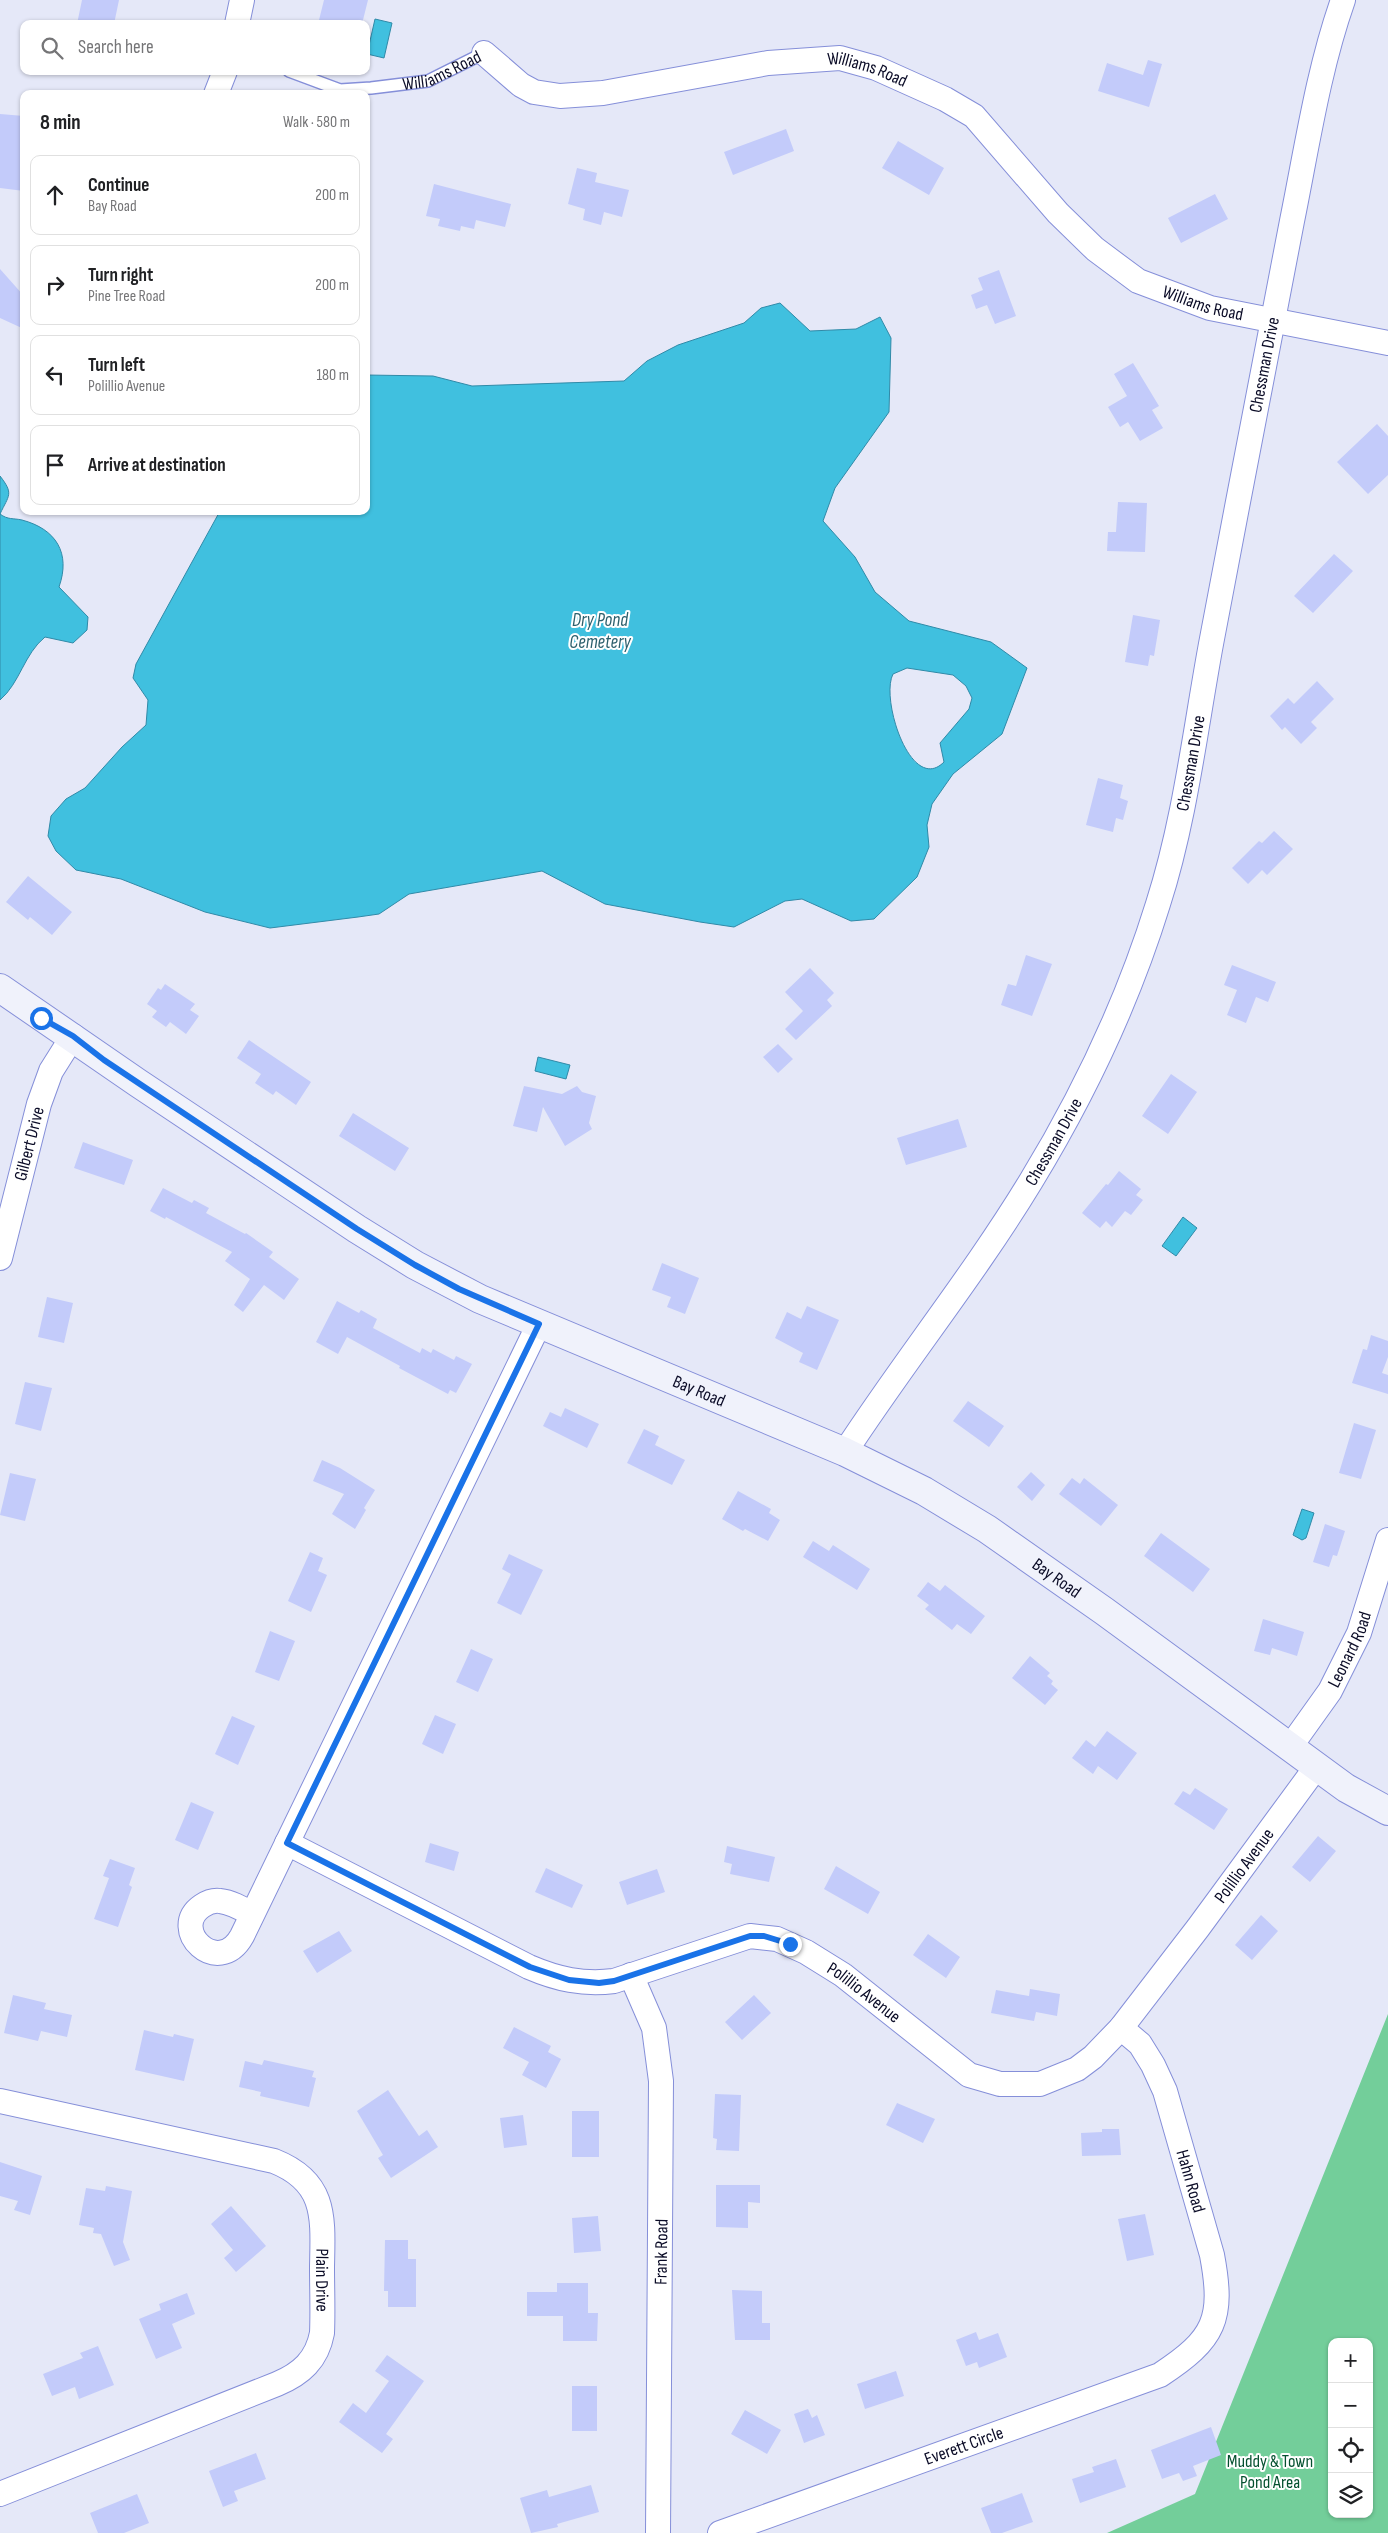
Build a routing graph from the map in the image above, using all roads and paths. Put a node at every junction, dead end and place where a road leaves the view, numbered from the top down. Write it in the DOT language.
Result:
graph roads {
  1 [pos="242,0"];
  2 [pos="1343,0"];
  3 [pos="238,20"];
  4 [pos="484,53"];
  5 [pos="223,75"];
  6 [pos="300,75"];
  7 [pos="218,90"];
  8 [pos="340,90"];
  9 [pos="340,90"];
  10 [pos="1272,322"];
  11 [pos="1388,343"];
  12 [pos="0,988"];
  13 [pos="73,1036"];
  14 [pos="0,1258"];
  15 [pos="539,1324"];
  16 [pos="845,1452"];
  17 [pos="1388,1540"];
  18 [pos="1290,1747"];
  19 [pos="1316,1766"];
  20 [pos="1388,1811"];
  21 [pos="287,1843"];
  22 [pos="252,1914"];
  23 [pos="632,1976"];
  24 [pos="1121,2028"];
  25 [pos="0,2101"];
  26 [pos="1200,2345"];
  27 [pos="0,2494"];
  28 [pos="658,2533"];
  29 [pos="720,2533"];
  1 -- 3 [label="street"];
  2 -- 10 [label="street, Chessman Drive"];
  4 -- 9 [label="lane, Williams Road"];
  4 -- 10 [label="street, Williams Road"];
  5 -- 7 [label="street"];
  6 -- 8 [label="lane, Williams Road"];
  10 -- 11 [label="street, Williams Road"];
  10 -- 16 [label="street, Chessman Drive"];
  12 -- 13 [label="main road, Bay Road"];
  13 -- 14 [label="street, Gilbert Drive"];
  13 -- 15 [label="main road, Bay Road"];
  15 -- 16 [label="main road, Bay Road"];
  15 -- 21 [label="street"];
  16 -- 18 [label="main road, Bay Road"];
  17 -- 18 [label="street, Leonard Road"];
  18 -- 19 [label="main road, Bay Road"];
  19 -- 20 [label="main road, Bay Road"];
  19 -- 24 [label="street, Polillio Avenue"];
  21 -- 22 [label="street"];
  21 -- 23 [label="street, Polillio Avenue"];
  23 -- 24 [label="street, Polillio Avenue"];
  23 -- 28 [label="street, Frank Road"];
  24 -- 26 [label="street, Hahn Road"];
  25 -- 27 [label="street, Plain Drive"];
  26 -- 29 [label="street, Everett Circle"];
}
